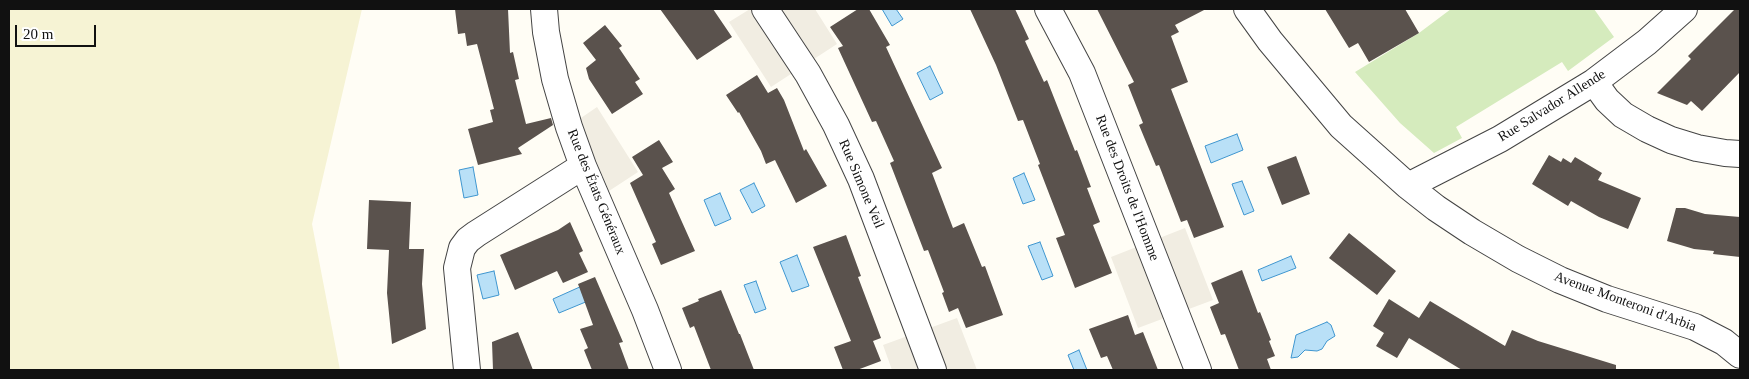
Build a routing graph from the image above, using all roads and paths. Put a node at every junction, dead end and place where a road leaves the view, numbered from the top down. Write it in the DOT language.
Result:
graph roads {
  1 [pos="544,9"];
  2 [pos="765,9"];
  3 [pos="1048,9"];
  4 [pos="1247,9"];
  5 [pos="1684,9"];
  6 [pos="1594,82"];
  7 [pos="1740,154"];
  8 [pos="583,166"];
  9 [pos="1408,186"];
  10 [pos="1740,356"];
  11 [pos="467,370"];
  12 [pos="668,370"];
  13 [pos="933,370"];
  14 [pos="1198,370"];
  15 [pos="1735,370"];
  1 -- 8 [label="street, Rue des États Généraux"];
  2 -- 13 [label="street, Rue Simone Veil"];
  3 -- 14 [label="street, Rue des Droits de l'Homme"];
  4 -- 9 [label="street, Avenue Monteroni d'Arbia"];
  5 -- 6 [label="street, Rue Salvador Allende"];
  6 -- 7 [label="street"];
  6 -- 9 [label="street, Rue Salvador Allende"];
  8 -- 11 [label="street"];
  8 -- 12 [label="street, Rue des États Généraux"];
  9 -- 10 [label="street, Avenue Monteroni d'Arbia"];
  10 -- 15 [label="street"];
}
